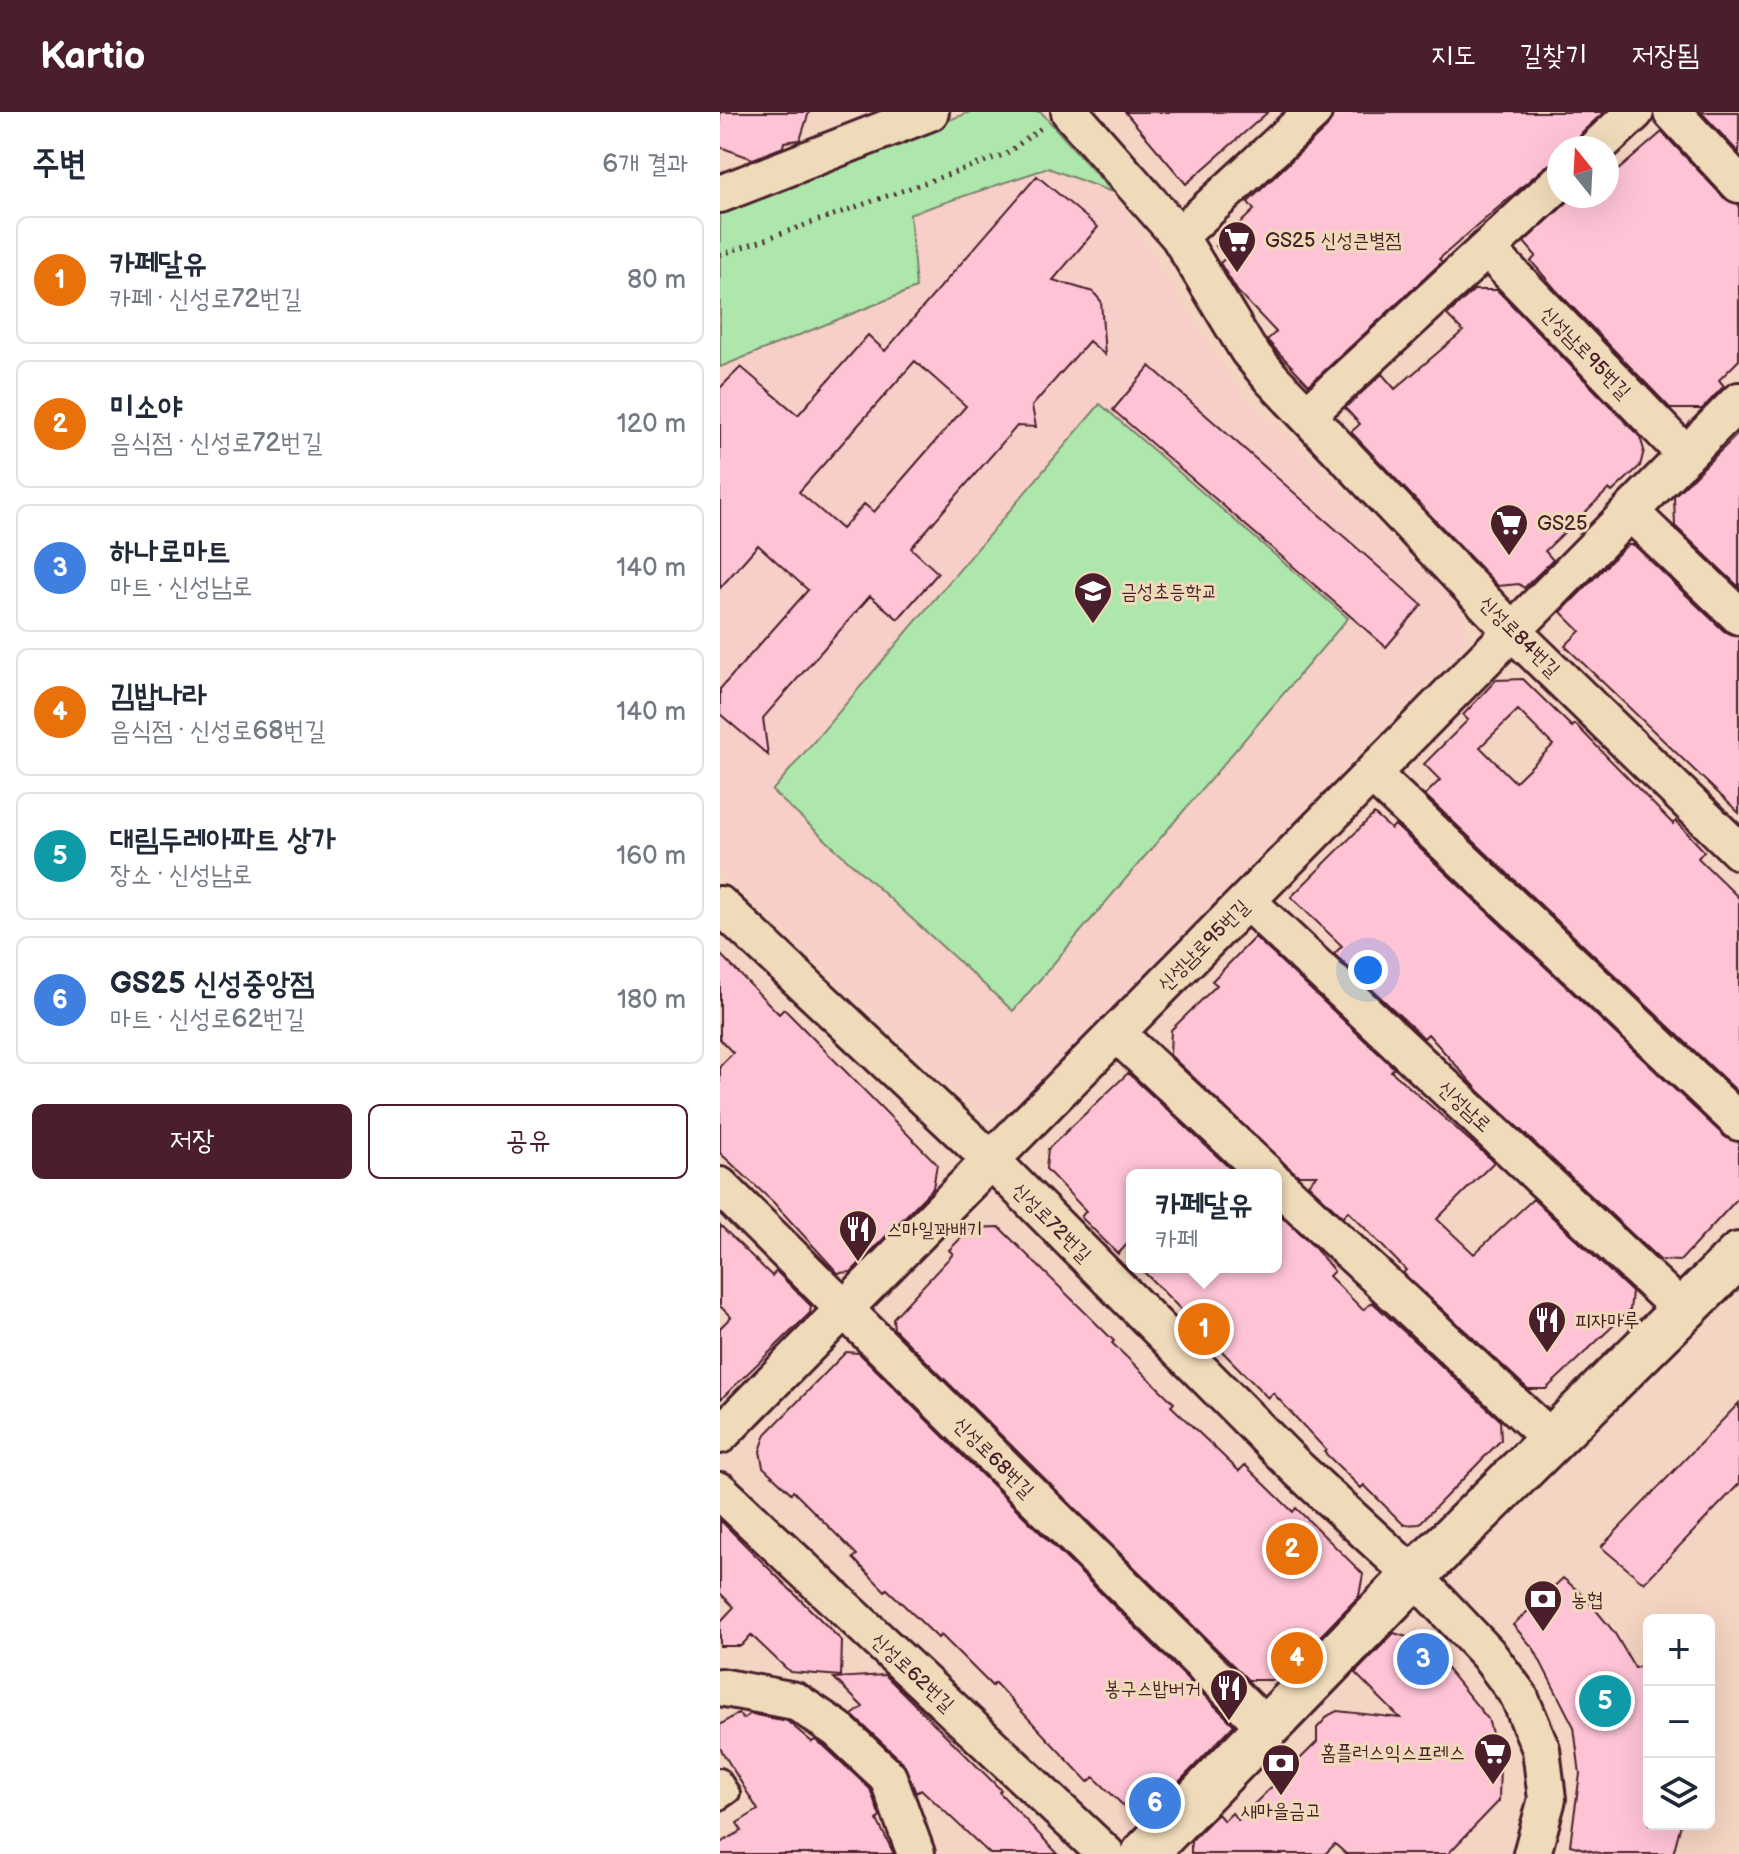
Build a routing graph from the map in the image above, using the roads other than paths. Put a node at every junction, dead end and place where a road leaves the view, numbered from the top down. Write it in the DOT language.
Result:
graph roads {
  1 [pos="930,112"];
  2 [pos="1313,112"];
  3 [pos="1635,112"];
  4 [pos="1672,112"];
  5 [pos="1057,119"];
  6 [pos="1609,136"];
  7 [pos="1739,184"];
  8 [pos="1547,193"];
  9 [pos="720,194"];
  10 [pos="1179,236"];
  11 [pos="1487,249"];
  12 [pos="1739,401"];
  13 [pos="1308,414"];
  14 [pos="1686,455"];
  15 [pos="1630,512"];
  16 [pos="1739,616"];
  17 [pos="1512,631"];
  18 [pos="1372,774"];
  19 [pos="1739,851"];
  20 [pos="1247,901"];
  21 [pos="720,905"];
  22 [pos="1116,1033"];
  23 [pos="1739,1122"];
  24 [pos="991,1160"];
  25 [pos="1262,1169"];
  26 [pos="720,1186"];
  27 [pos="1282,1189"];
  28 [pos="1739,1255"];
  29 [pos="844,1309"];
  30 [pos="1684,1312"];
  31 [pos="720,1435"];
  32 [pos="1552,1440"];
  33 [pos="720,1491"];
  34 [pos="1414,1576"];
  35 [pos="720,1687"];
  36 [pos="1267,1728"];
  37 [pos="720,1778"];
  38 [pos="720,1800"];
  39 [pos="916,1854"];
  40 [pos="1106,1854"];
  41 [pos="1144,1854"];
  42 [pos="1532,1854"];
  1 -- 9 [label="street"];
  2 -- 10 [label="street"];
  3 -- 6 [label="street"];
  4 -- 7 [label="street"];
  5 -- 10 [label="street, 신성로84번길"];
  8 -- 11 [label="street"];
  10 -- 13 [label="street, 신성로84번길"];
  11 -- 13 [label="street"];
  11 -- 14 [label="street, 신성남로95번길"];
  12 -- 14 [label="street, 신성남로95번길"];
  13 -- 17 [label="street, 신성로84번길"];
  14 -- 15 [label="street, 신성남로95번길"];
  15 -- 16 [label="street"];
  15 -- 17 [label="street, 신성남로95번길"];
  17 -- 18 [label="street, 신성남로95번길"];
  17 -- 19 [label="street, 신성로84번길"];
  18 -- 20 [label="street, 신성남로95번길"];
  18 -- 23 [label="street"];
  20 -- 22 [label="street, 신성남로95번길"];
  20 -- 30 [label="street, 신성남로"];
  21 -- 24 [label="street, 신성로72번길"];
  22 -- 24 [label="street, 신성남로95번길"];
  22 -- 25 [label="street"];
  24 -- 29 [label="street, 신성남로95번길"];
  24 -- 34 [label="street, 신성로72번길"];
  26 -- 29 [label="street, 신성로68번길"];
  27 -- 32 [label="street"];
  28 -- 30 [label="street"];
  29 -- 31 [label="street, 신성남로95번길"];
  29 -- 36 [label="street, 신성로68번길"];
  30 -- 32 [label="street"];
  32 -- 34 [label="street"];
  33 -- 40 [label="street, 신성로62번길"];
  34 -- 36 [label="street"];
  34 -- 42 [label="street"];
  35 -- 39 [label="street"];
  36 -- 41 [label="street"];
  37 -- 38 [label="lane"];
}
